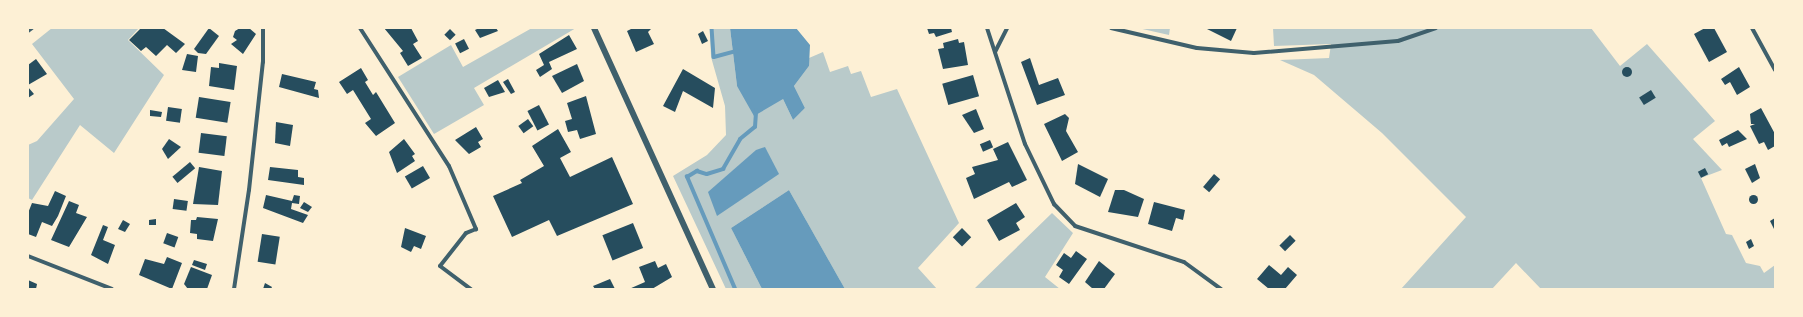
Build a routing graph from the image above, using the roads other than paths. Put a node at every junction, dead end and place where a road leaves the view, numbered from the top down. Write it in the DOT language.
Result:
graph roads {
  1 [pos="32,28"];
  2 [pos="263,28"];
  3 [pos="360,28"];
  4 [pos="594,28"];
  5 [pos="987,28"];
  6 [pos="1007,28"];
  7 [pos="1112,28"];
  8 [pos="1436,28"];
  9 [pos="1752,28"];
  10 [pos="28,32"];
  11 [pos="994,52"];
  12 [pos="1775,70"];
  13 [pos="28,256"];
  14 [pos="112,289"];
  15 [pos="234,289"];
  16 [pos="471,289"];
  17 [pos="714,289"];
  18 [pos="1221,289"];
  1 -- 10 [label="street"];
  2 -- 15 [label="street"];
  3 -- 16 [label="street"];
  4 -- 17 [label="street"];
  5 -- 11 [label="street"];
  6 -- 11 [label="street"];
  7 -- 8 [label="street"];
  9 -- 12 [label="street"];
  11 -- 18 [label="street"];
  13 -- 14 [label="street"];
}
